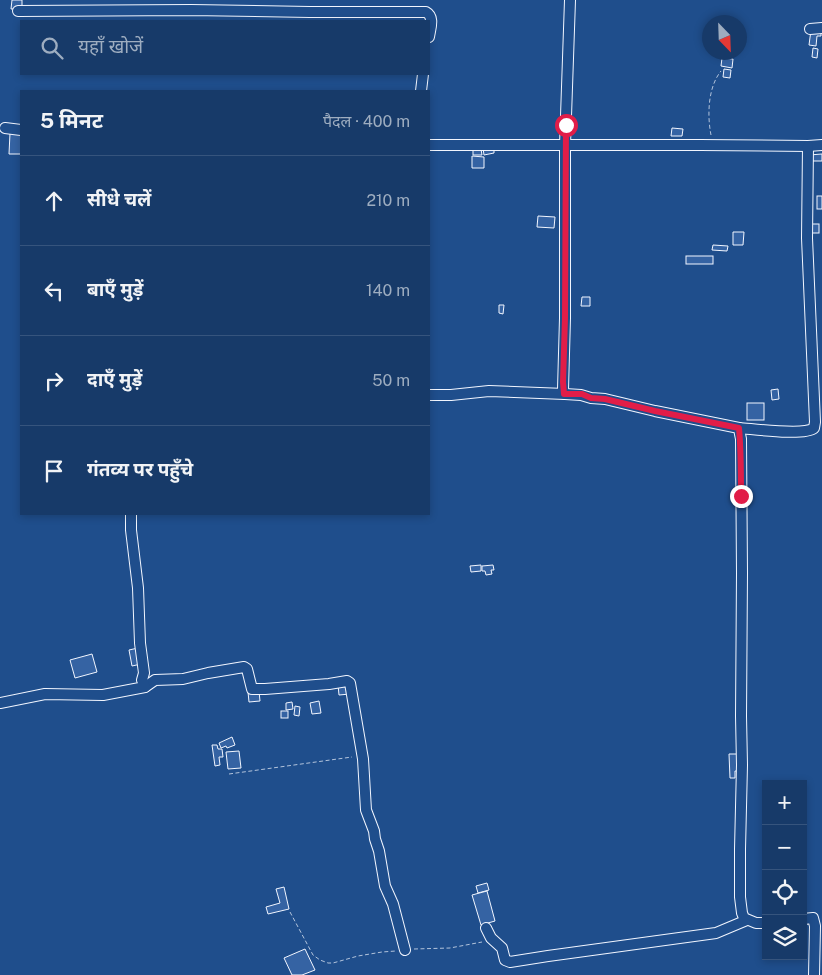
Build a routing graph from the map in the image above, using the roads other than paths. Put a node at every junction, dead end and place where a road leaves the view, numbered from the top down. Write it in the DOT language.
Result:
graph roads {
  1 [pos="570,0"];
  2 [pos="18,11"];
  3 [pos="822,28"];
  4 [pos="810,29"];
  5 [pos="430,32"];
  6 [pos="423,75"];
  7 [pos="421,90"];
  8 [pos="5,128"];
  9 [pos="20,130"];
  10 [pos="430,145"];
  11 [pos="565,145"];
  12 [pos="822,145"];
  13 [pos="808,146"];
  14 [pos="564,394"];
  15 [pos="430,395"];
  16 [pos="739,428"];
  17 [pos="131,515"];
  18 [pos="144,688"];
  19 [pos="0,703"];
  20 [pos="813,918"];
  21 [pos="747,920"];
  22 [pos="762,923"];
  23 [pos="486,928"];
  24 [pos="405,950"];
  25 [pos="814,975"];
  1 -- 11 [label="street"];
  2 -- 5 [label="street"];
  3 -- 4 [label="street"];
  6 -- 7 [label="street"];
  8 -- 9 [label="street"];
  10 -- 11 [label="street"];
  11 -- 13 [label="street"];
  11 -- 14 [label="street"];
  12 -- 13 [label="street"];
  13 -- 16 [label="street"];
  14 -- 15 [label="street"];
  14 -- 16 [label="street"];
  16 -- 21 [label="street"];
  17 -- 18 [label="street"];
  18 -- 19 [label="street"];
  18 -- 24 [label="street"];
  20 -- 25 [label="street"];
  21 -- 22 [label="street"];
  21 -- 23 [label="street"];
}
